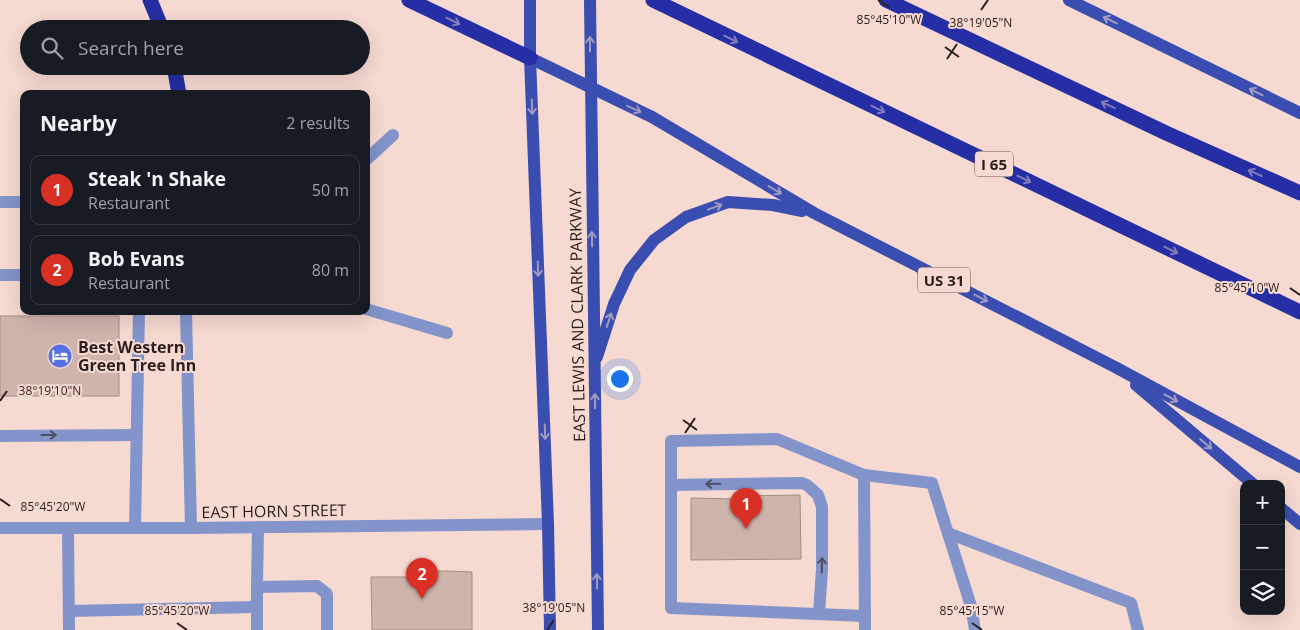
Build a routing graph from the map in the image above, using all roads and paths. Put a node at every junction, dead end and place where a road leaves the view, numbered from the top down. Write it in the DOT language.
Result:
graph roads {
  1 [pos="150,0"];
  2 [pos="409,0"];
  3 [pos="530,0"];
  4 [pos="590,0"];
  5 [pos="653,0"];
  6 [pos="886,0"];
  7 [pos="1069,0"];
  8 [pos="158,20"];
  9 [pos="530,58"];
  10 [pos="176,75"];
  11 [pos="590,88"];
  12 [pos="178,90"];
  13 [pos="1300,114"];
  14 [pos="392,135"];
  15 [pos="370,156"];
  16 [pos="1300,192"];
  17 [pos="0,202"];
  18 [pos="20,202"];
  19 [pos="814,213"];
  20 [pos="0,275"];
  21 [pos="20,275"];
  22 [pos="370,310"];
  23 [pos="1300,312"];
  24 [pos="139,315"];
  25 [pos="186,315"];
  26 [pos="447,333"];
  27 [pos="594,366"];
  28 [pos="1115,367"];
  29 [pos="136,435"];
  30 [pos="0,436"];
  31 [pos="1300,467"];
  32 [pos="864,474"];
  33 [pos="1248,480"];
  34 [pos="671,485"];
  35 [pos="1285,511"];
  36 [pos="548,524"];
  37 [pos="1300,524"];
  38 [pos="258,527"];
  39 [pos="0,528"];
  40 [pos="68,528"];
  41 [pos="135,528"];
  42 [pos="191,528"];
  43 [pos="948,533"];
  44 [pos="258,587"];
  45 [pos="257,607"];
  46 [pos="70,611"];
  47 [pos="819,614"];
  48 [pos="865,616"];
  49 [pos="69,630"];
  50 [pos="256,630"];
  51 [pos="327,630"];
  52 [pos="550,630"];
  53 [pos="598,630"];
  54 [pos="865,630"];
  55 [pos="975,630"];
  56 [pos="1138,630"];
  1 -- 8 [label="highway"];
  2 -- 9 [label="highway, one-way"];
  3 -- 9 [label="main road, EAST LEWIS AND CLARK PARKWAY"];
  11 -- 4 [label="main road, EAST LEWIS AND CLARK PARKWAY, one-way"];
  5 -- 23 [label="highway, I 65, one-way"];
  16 -- 6 [label="highway, one-way"];
  13 -- 7 [label="main road, one-way"];
  9 -- 11 [label="main road, US 31"];
  9 -- 36 [label="main road, EAST LEWIS AND CLARK PARKWAY, one-way"];
  10 -- 12 [label="highway"];
  11 -- 19 [label="main road, US 31, one-way"];
  27 -- 11 [label="main road, EAST LEWIS AND CLARK PARKWAY, one-way"];
  14 -- 15 [label="street"];
  17 -- 18 [label="street"];
  27 -- 19 [label="main road, one-way"];
  19 -- 28 [label="main road, US 31, one-way"];
  20 -- 21 [label="street"];
  22 -- 26 [label="street"];
  24 -- 29 [label="street"];
  25 -- 42 [label="street"];
  53 -- 27 [label="main road, EAST LEWIS AND CLARK PARKWAY, one-way"];
  28 -- 31 [label="main road, US 31, one-way"];
  28 -- 33 [label="main road, one-way"];
  30 -- 29 [label="street, one-way"];
  29 -- 41 [label="street"];
  32 -- 34 [label="street"];
  32 -- 43 [label="street"];
  32 -- 48 [label="street"];
  47 -- 34 [label="street, one-way"];
  34 -- 47 [label="street"];
  35 -- 37 [label="main road"];
  36 -- 38 [label="street, EAST HORN STREET"];
  36 -- 52 [label="main road, EAST LEWIS AND CLARK PARKWAY"];
  38 -- 42 [label="street, EAST HORN STREET"];
  38 -- 44 [label="street"];
  39 -- 40 [label="street, EAST HORN STREET"];
  40 -- 41 [label="street, EAST HORN STREET"];
  40 -- 46 [label="street"];
  41 -- 42 [label="street, EAST HORN STREET"];
  43 -- 55 [label="street"];
  43 -- 56 [label="street"];
  44 -- 45 [label="street"];
  44 -- 51 [label="street"];
  45 -- 46 [label="street"];
  45 -- 50 [label="street"];
  46 -- 49 [label="street"];
  47 -- 48 [label="street"];
  48 -- 54 [label="street"];
}
